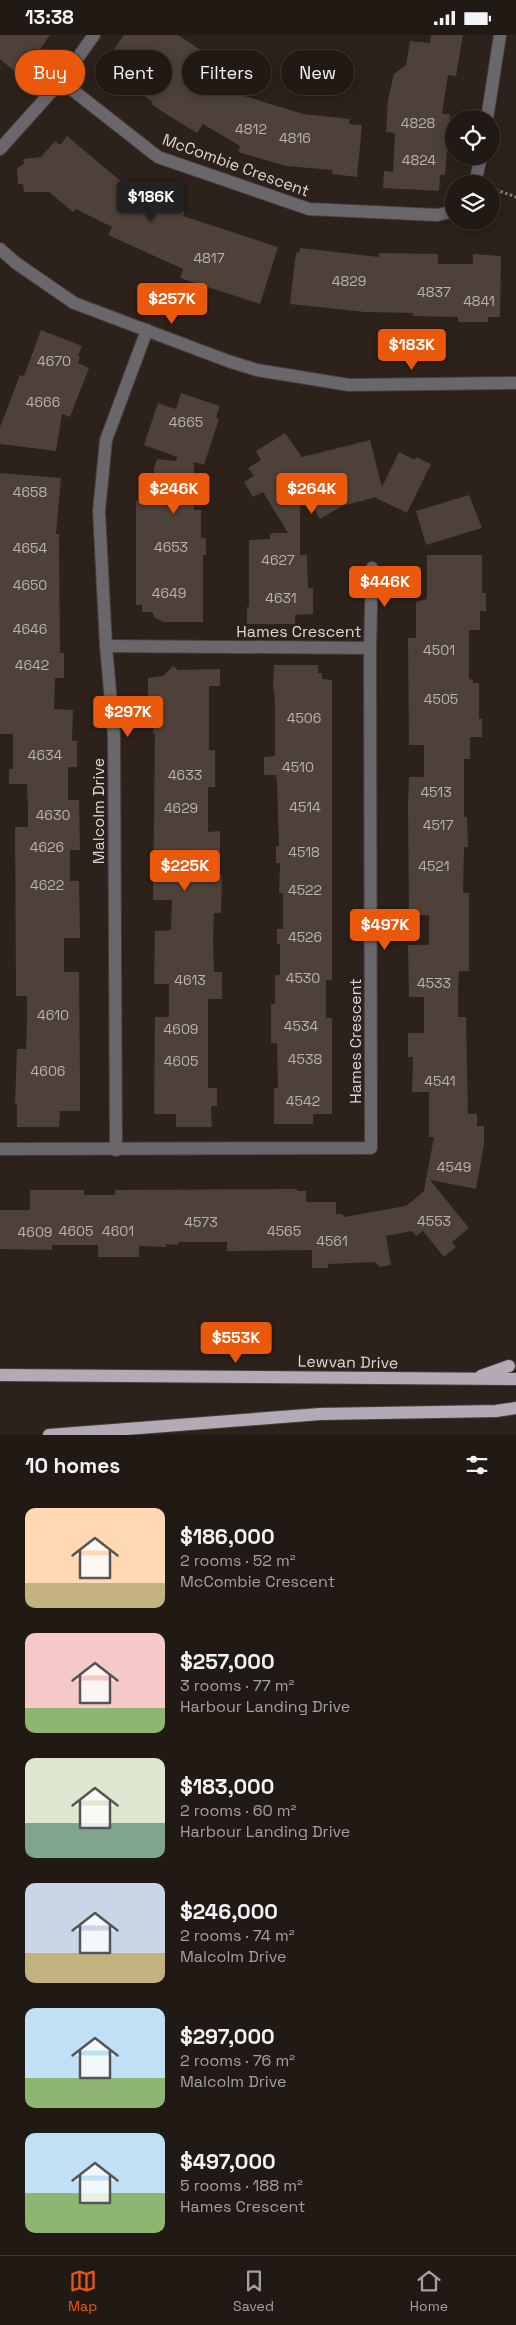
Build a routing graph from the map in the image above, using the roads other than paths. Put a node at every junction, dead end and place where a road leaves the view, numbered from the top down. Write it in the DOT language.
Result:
graph roads {
  1 [pos="94,35"];
  2 [pos="500,35"];
  3 [pos="83,50"];
  4 [pos="48,95"];
  5 [pos="78,95"];
  6 [pos="488,110"];
  7 [pos="0,149"];
  8 [pos="445,213"];
  9 [pos="0,249"];
  10 [pos="146,329"];
  11 [pos="516,383"];
  12 [pos="372,568"];
  13 [pos="106,645"];
  14 [pos="370,648"];
  15 [pos="0,1149"];
  16 [pos="116,1150"];
  17 [pos="512,1365"];
  18 [pos="0,1375"];
  19 [pos="471,1379"];
  20 [pos="516,1379"];
  21 [pos="516,1408"];
  22 [pos="49,1435"];
  1 -- 3 [label="street"];
  2 -- 6 [label="street"];
  4 -- 7 [label="street"];
  5 -- 8 [label="street, McCombie Crescent"];
  9 -- 10 [label="street"];
  10 -- 11 [label="street"];
  10 -- 13 [label="street, Malcolm Drive"];
  12 -- 14 [label="street"];
  13 -- 14 [label="street, Hames Crescent"];
  13 -- 16 [label="street, Malcolm Drive"];
  14 -- 16 [label="street, Hames Crescent"];
  15 -- 16 [label="street, Hames Crescent"];
  17 -- 19 [label="main road"];
  18 -- 19 [label="main road, Lewvan Drive"];
  19 -- 20 [label="main road, Lewvan Drive"];
  21 -- 22 [label="main road"];
}
